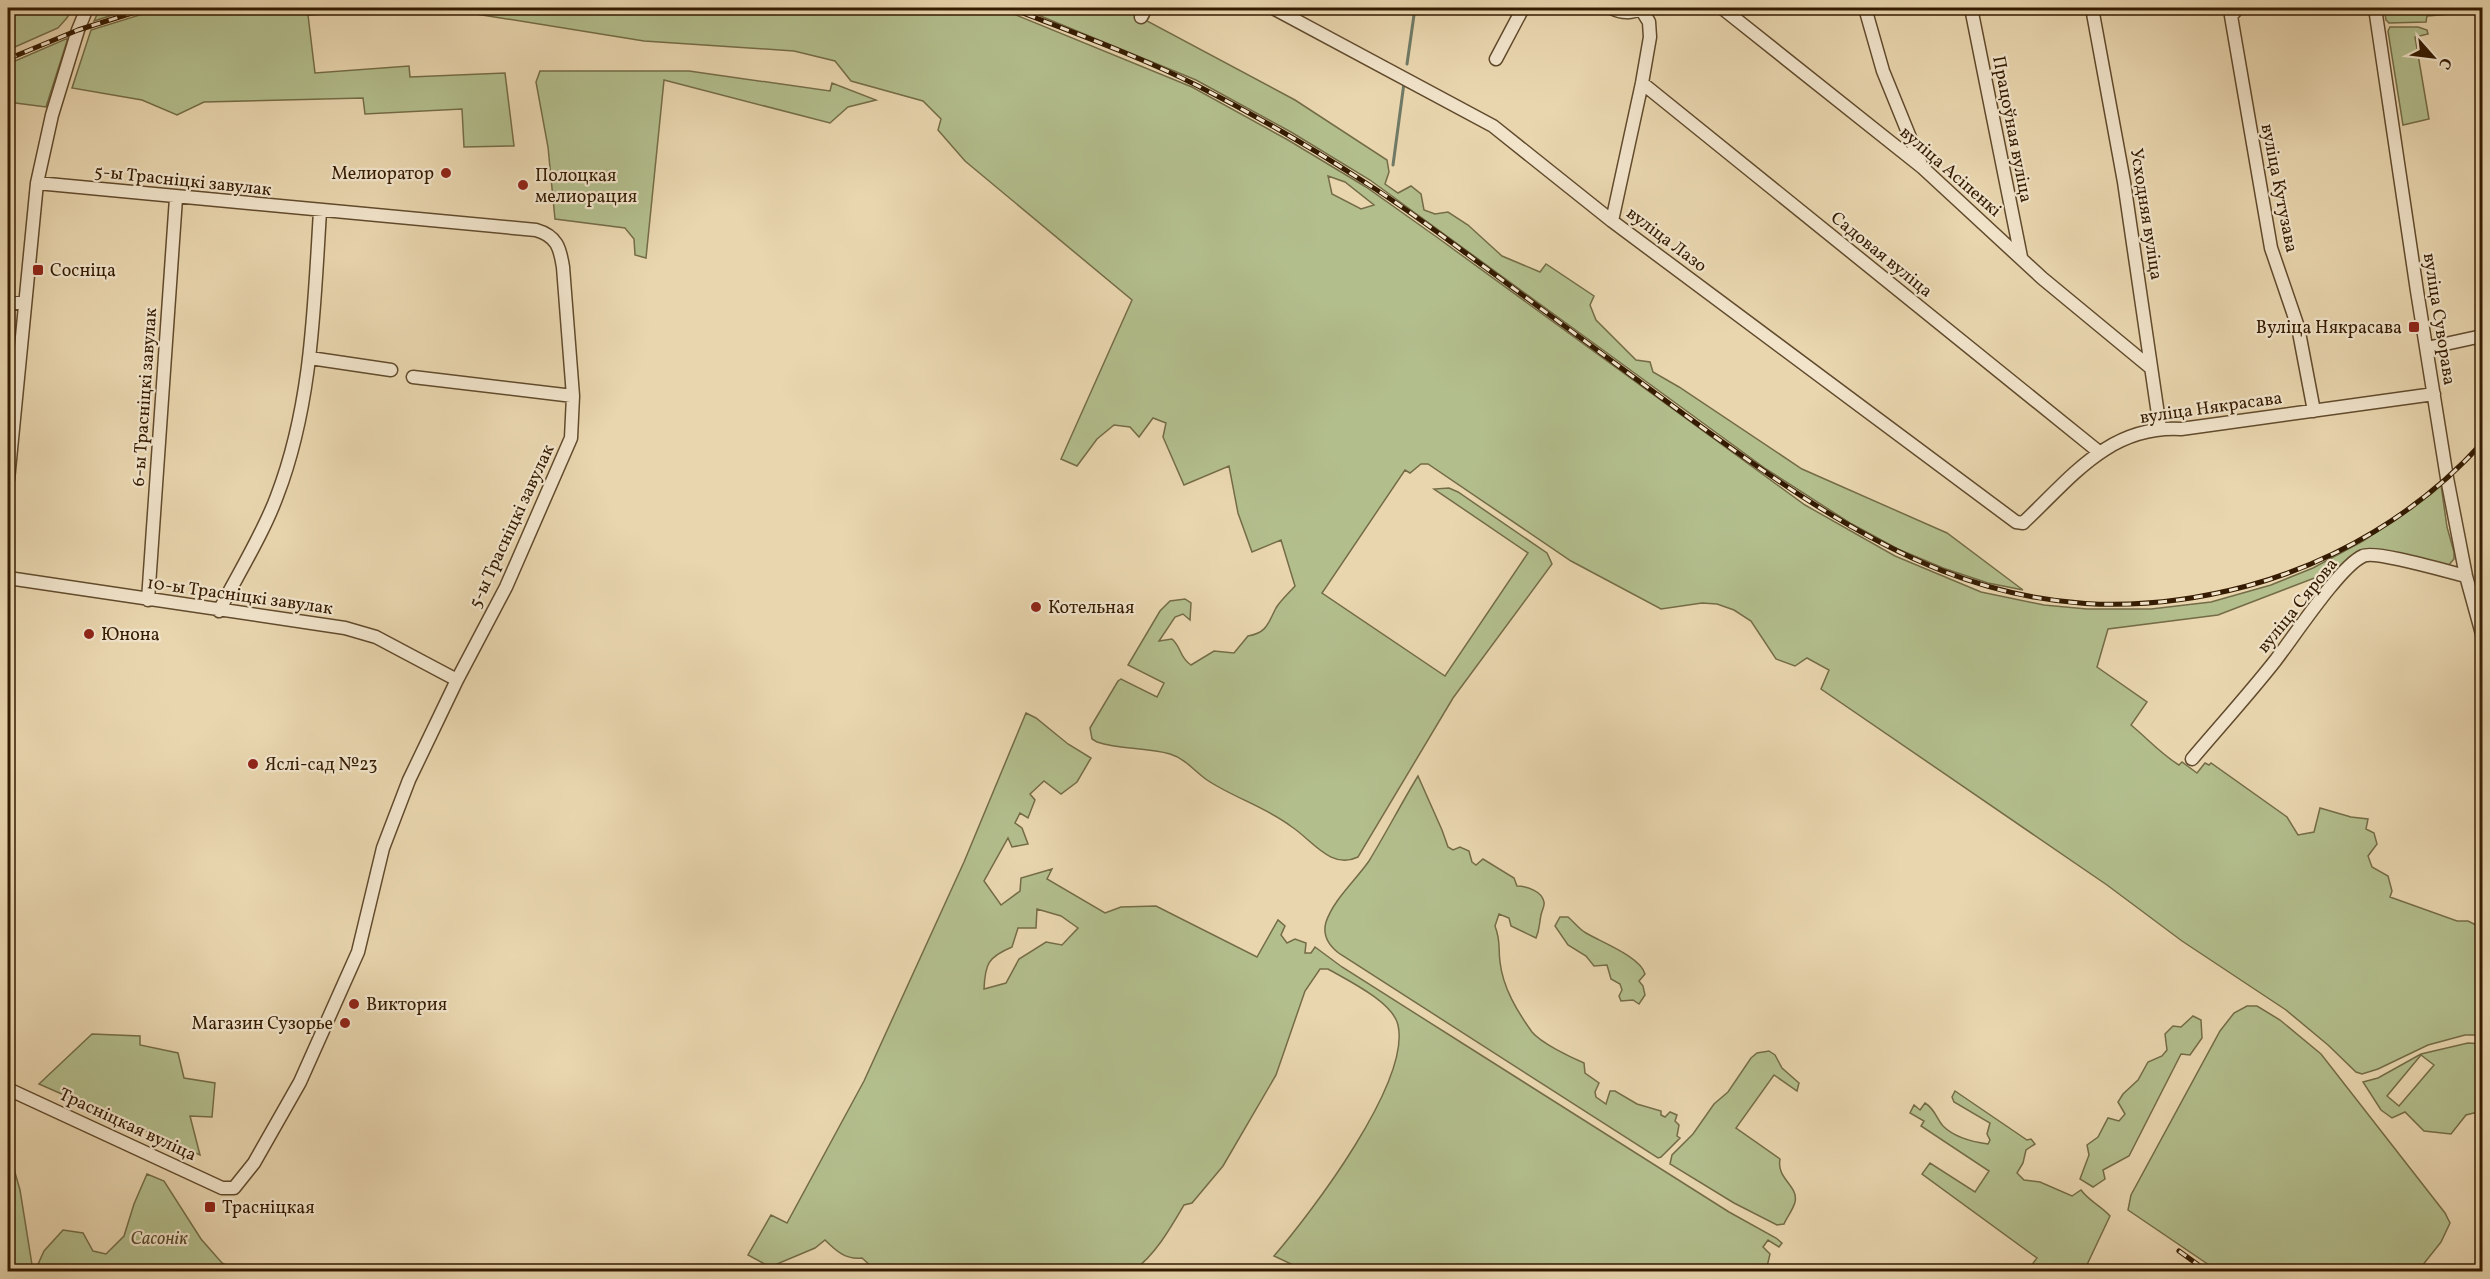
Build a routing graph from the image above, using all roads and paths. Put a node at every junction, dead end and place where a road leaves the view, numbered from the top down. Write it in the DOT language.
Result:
graph roads {
  1 [pos="87,8"];
  2 [pos="1273,8"];
  3 [pos="1523,8"];
  4 [pos="1611,8"];
  5 [pos="1641,8"];
  6 [pos="1722,8"];
  7 [pos="1865,8"];
  8 [pos="1971,8"];
  9 [pos="2092,8"];
  10 [pos="2238,8"];
  11 [pos="2375,8"];
  12 [pos="1496,59"];
  13 [pos="1642,83"];
  14 [pos="1923,168"];
  15 [pos="37,183"];
  16 [pos="176,198"];
  17 [pos="320,211"];
  18 [pos="1612,221"];
  19 [pos="2021,257"];
  20 [pos="25,302"];
  21 [pos="8,304"];
  22 [pos="2482,336"];
  23 [pos="2427,348"];
  24 [pos="310,358"];
  25 [pos="2151,368"];
  26 [pos="392,369"];
  27 [pos="413,377"];
  28 [pos="2434,394"];
  29 [pos="573,396"];
  30 [pos="2314,411"];
  31 [pos="2160,428"];
  32 [pos="2099,452"];
  33 [pos="8,480"];
  34 [pos="2023,523"];
  35 [pos="2466,576"];
  36 [pos="8,580"];
  37 [pos="148,600"];
  38 [pos="219,611"];
  39 [pos="2482,634"];
  40 [pos="457,680"];
  41 [pos="2192,759"];
  42 [pos="8,1089"];
  43 [pos="234,1188"];
  1 -- 15 [label="street"];
  2 -- 18 [label="street, вуліца Лазо"];
  3 -- 12 [label="street"];
  4 -- 5 [label="street"];
  5 -- 13 [label="street"];
  6 -- 14 [label="street, вуліца Асіпенкі"];
  7 -- 14 [label="street"];
  8 -- 19 [label="street, Працоўная вуліца"];
  9 -- 25 [label="street, Усходняя вуліца"];
  10 -- 30 [label="street, вуліца Кутузава"];
  11 -- 23 [label="street, вуліца Суворава"];
  13 -- 18 [label="street"];
  13 -- 32 [label="street, Садовая вуліца"];
  14 -- 19 [label="street, вуліца Асіпенкі"];
  15 -- 16 [label="street, 5-ы Трасніцкі завулак"];
  15 -- 20 [label="street"];
  16 -- 17 [label="street, 5-ы Трасніцкі завулак"];
  16 -- 37 [label="street, 6-ы Трасніцкі завулак"];
  17 -- 24 [label="street"];
  17 -- 29 [label="street, 5-ы Трасніцкі завулак"];
  18 -- 34 [label="street, вуліца Лазо"];
  19 -- 25 [label="street, вуліца Асіпенкі"];
  20 -- 21 [label="street"];
  20 -- 33 [label="street"];
  22 -- 23 [label="street"];
  23 -- 28 [label="street, вуліца Суворава"];
  24 -- 26 [label="street"];
  24 -- 38 [label="street"];
  25 -- 31 [label="street, Усходняя вуліца"];
  27 -- 29 [label="street"];
  28 -- 30 [label="street, вуліца Някрасава"];
  28 -- 35 [label="street, вуліца Суворава"];
  29 -- 40 [label="street, 5-ы Трасніцкі завулак"];
  30 -- 31 [label="street, вуліца Някрасава"];
  31 -- 32 [label="street, вуліца Някрасава"];
  32 -- 34 [label="street, вуліца Някрасава"];
  35 -- 39 [label="street, вуліца Суворава"];
  35 -- 41 [label="street, вуліца Сярова"];
  36 -- 37 [label="street, 10-ы Трасніцкі завулак"];
  37 -- 38 [label="street, 10-ы Трасніцкі завулак"];
  38 -- 40 [label="street, 10-ы Трасніцкі завулак"];
  40 -- 43 [label="street, 5-ы Трасніцкі завулак"];
  42 -- 43 [label="street, Трасніцкая вуліца"];
}
